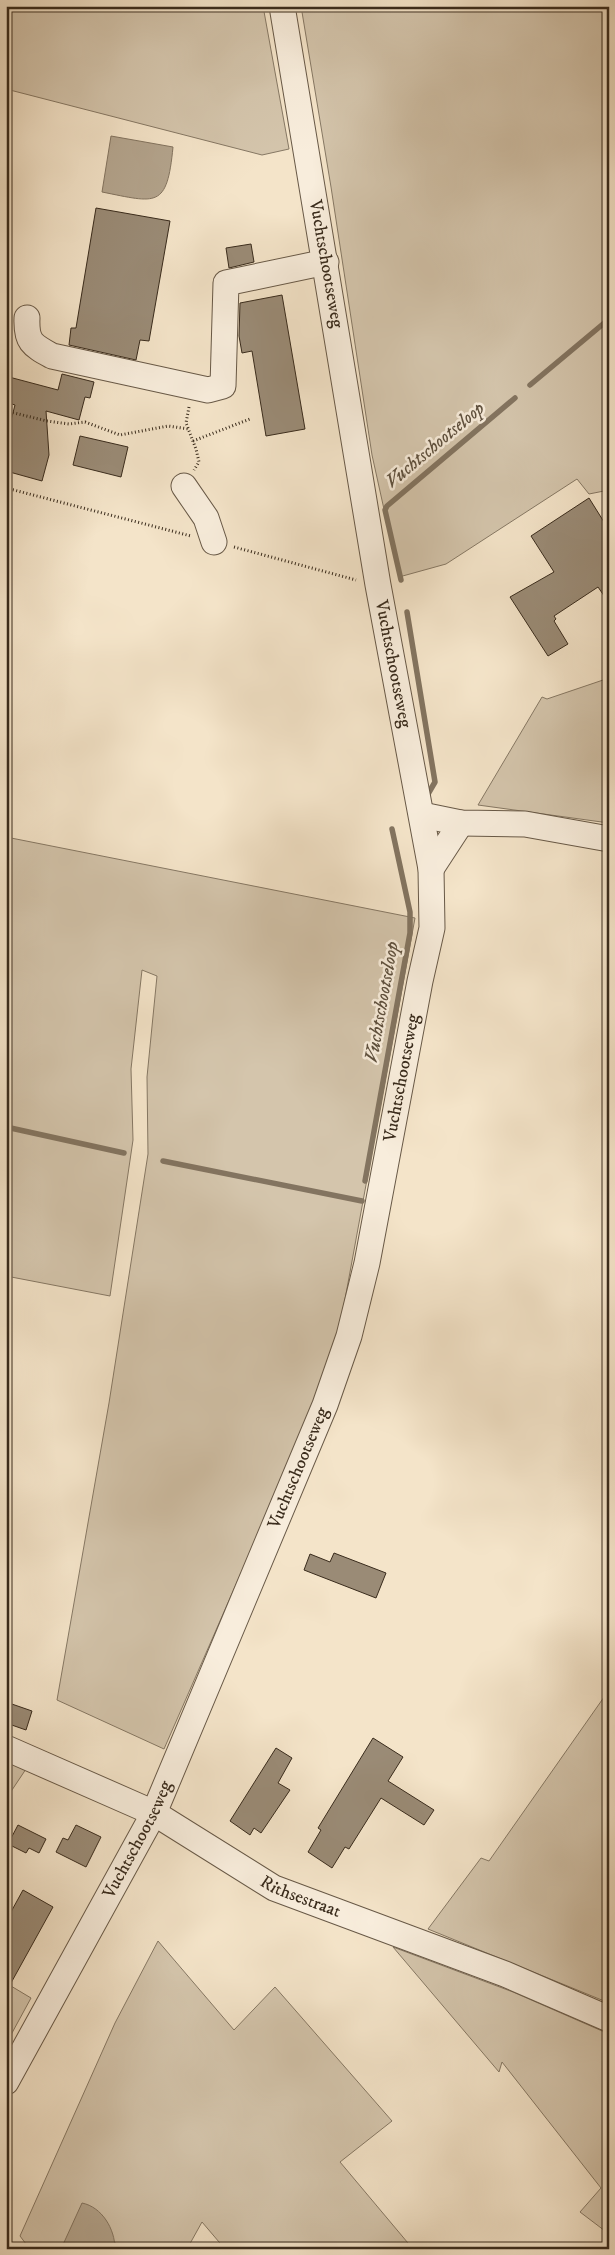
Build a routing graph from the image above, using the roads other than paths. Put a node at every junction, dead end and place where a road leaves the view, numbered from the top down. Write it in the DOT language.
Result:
graph roads {
  1 [pos="282,6"];
  2 [pos="326,262"];
  3 [pos="27,318"];
  4 [pos="184,486"];
  5 [pos="214,542"];
  6 [pos="422,814"];
  7 [pos="461,823"];
  8 [pos="609,839"];
  9 [pos="431,869"];
  10 [pos="6,1748"];
  11 [pos="154,1813"];
  12 [pos="609,2019"];
  13 [pos="6,2082"];
  1 -- 2 [label="street, Vuchtschootseweg"];
  2 -- 3 [label="street"];
  2 -- 6 [label="street, Vuchtschootseweg"];
  4 -- 5 [label="street"];
  6 -- 7 [label="street"];
  6 -- 9 [label="street, Vuchtschootseweg"];
  7 -- 8 [label="street"];
  7 -- 9 [label="street"];
  9 -- 11 [label="street, Vuchtschootseweg"];
  10 -- 11 [label="street, Rithsestraat"];
  11 -- 12 [label="street, Rithsestraat"];
  11 -- 13 [label="street, Vuchtschootseweg"];
}
